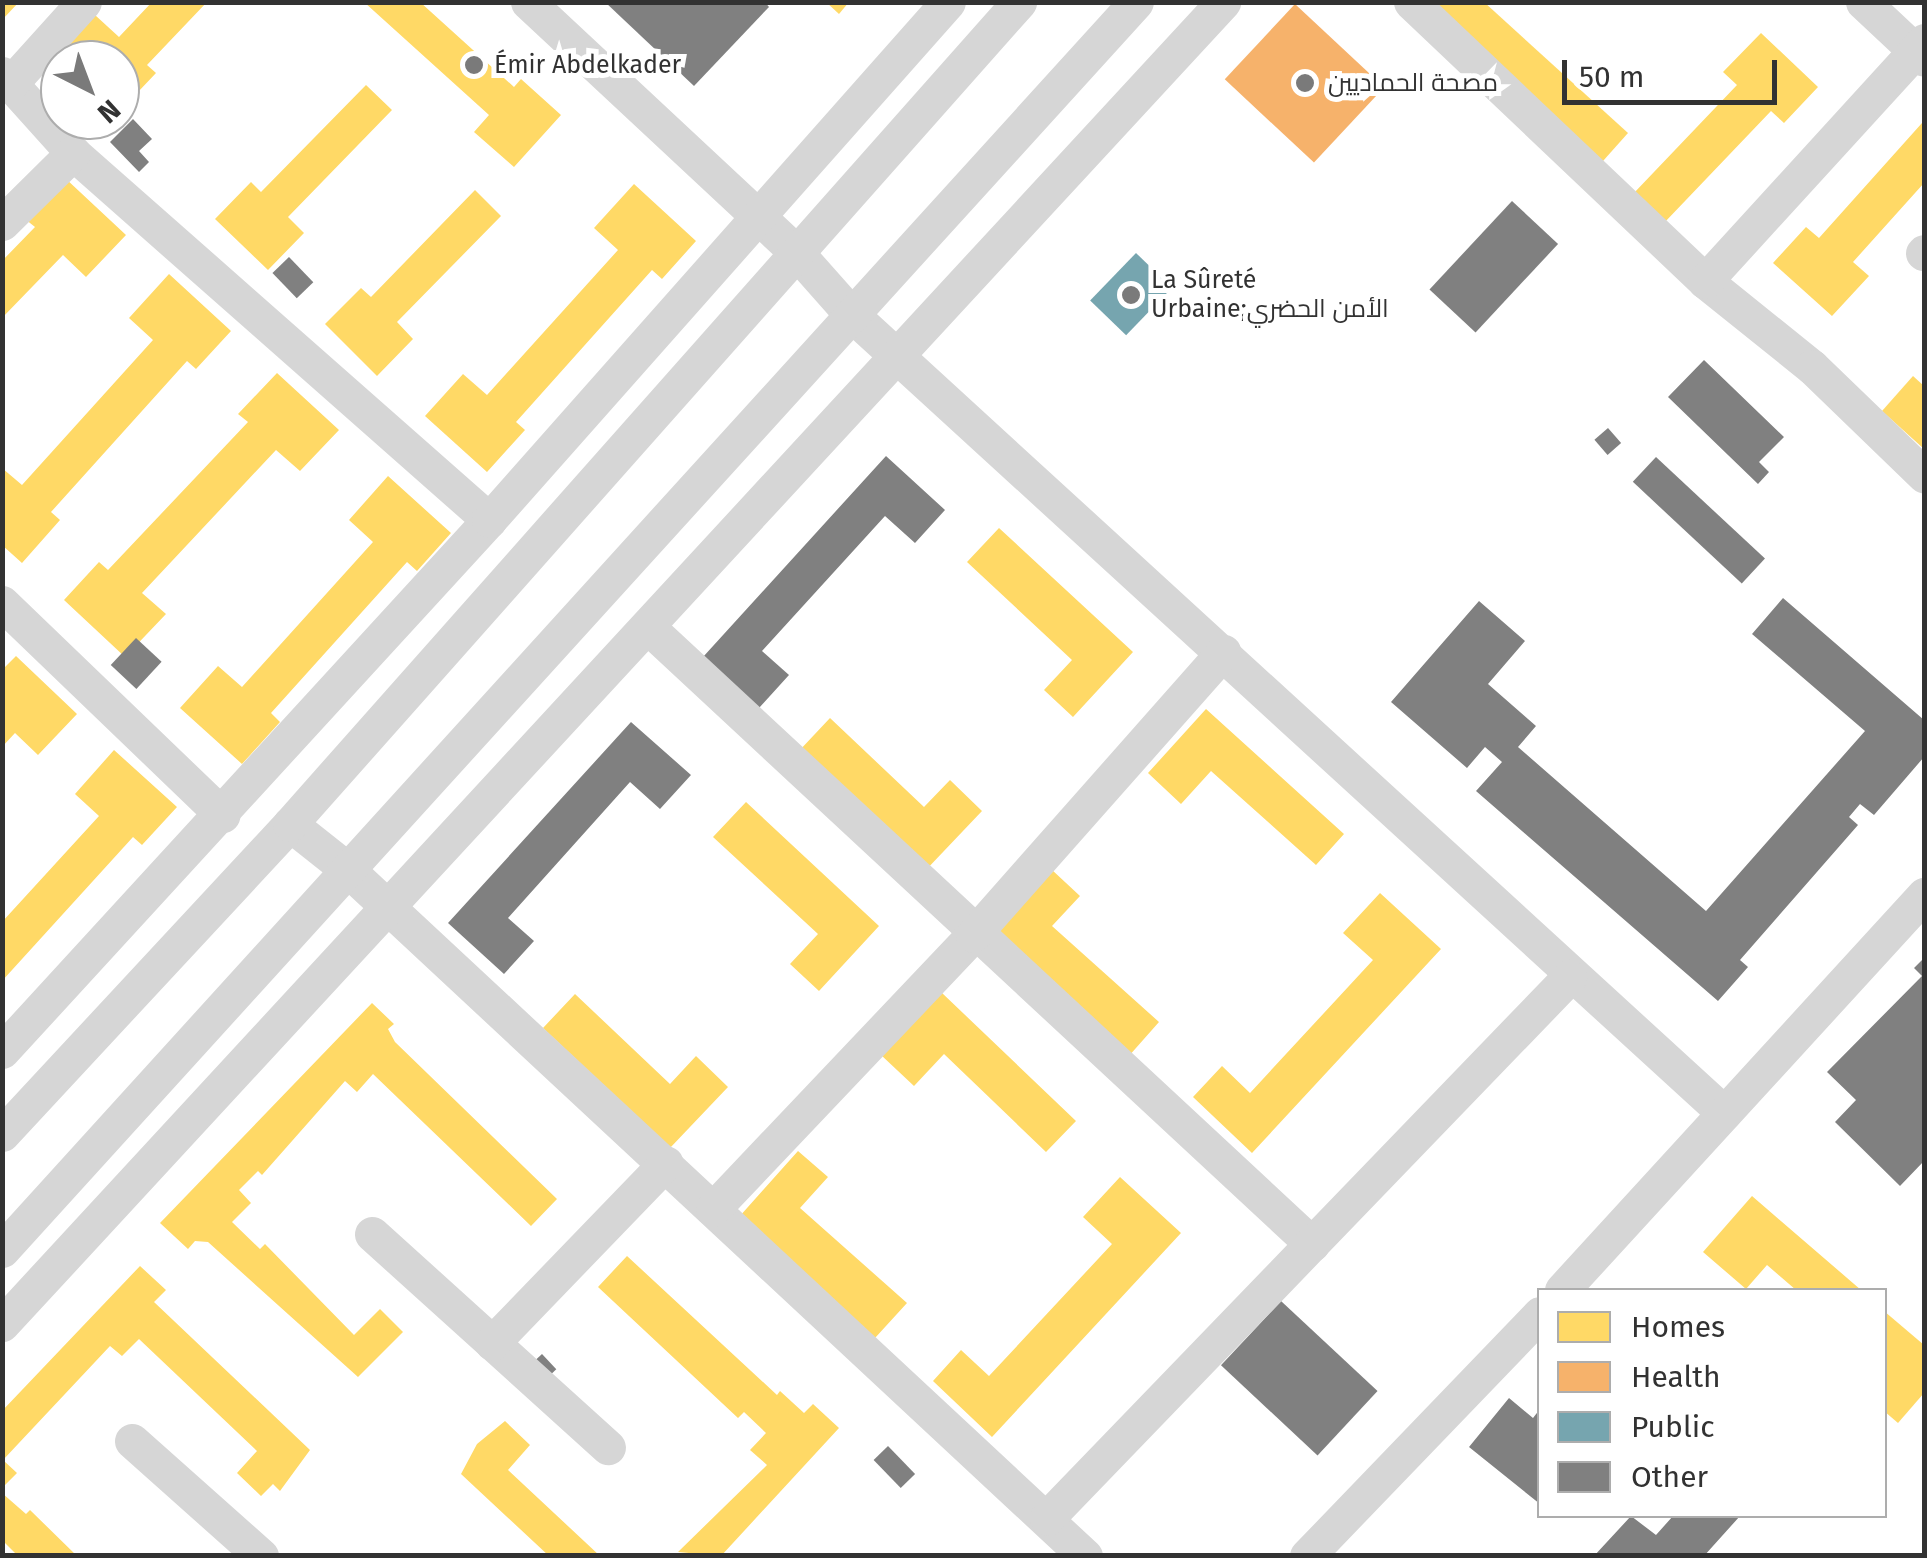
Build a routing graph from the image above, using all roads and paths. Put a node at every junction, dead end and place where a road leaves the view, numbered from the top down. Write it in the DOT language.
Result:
graph roads {
  1 [pos="84,2"];
  2 [pos="528,2"];
  3 [pos="948,2"];
  4 [pos="1018,2"];
  5 [pos="1136,2"];
  6 [pos="1223,2"];
  7 [pos="1411,2"];
  8 [pos="1863,2"];
  9 [pos="1922,51"];
  10 [pos="7,78"];
  11 [pos="72,153"];
  12 [pos="757,218"];
  13 [pos="2,223"];
  14 [pos="796,252"];
  15 [pos="1704,282"];
  16 [pos="852,314"];
  17 [pos="898,356"];
  18 [pos="1924,475"];
  19 [pos="489,520"];
  20 [pos="2,603"];
  21 [pos="649,628"];
  22 [pos="1223,652"];
  23 [pos="222,815"];
  24 [pos="290,824"];
  25 [pos="348,870"];
  26 [pos="1924,895"];
  27 [pos="388,910"];
  28 [pos="973,935"];
  29 [pos="1569,976"];
  30 [pos="2,1050"];
  31 [pos="1724,1113"];
  32 [pos="2,1134"];
  33 [pos="666,1163"];
  34 [pos="713,1209"];
  35 [pos="372,1234"];
  36 [pos="1312,1244"];
  37 [pos="2,1250"];
  38 [pos="1564,1288"];
  39 [pos="1537,1317"];
  40 [pos="2,1324"];
  41 [pos="492,1343"];
  42 [pos="132,1441"];
  43 [pos="608,1447"];
  44 [pos="1047,1518"];
  45 [pos="261,1556"];
  46 [pos="1085,1556"];
  47 [pos="1307,1556"];
  1 -- 10 [label="street"];
  2 -- 12 [label="street"];
  3 -- 12 [label="street"];
  4 -- 14 [label="street"];
  5 -- 16 [label="street"];
  6 -- 17 [label="street"];
  7 -- 15 [label="street"];
  8 -- 9 [label="street"];
  9 -- 15 [label="street"];
  10 -- 11 [label="street"];
  11 -- 13 [label="street"];
  11 -- 19 [label="street"];
  12 -- 14 [label="street"];
  12 -- 19 [label="street"];
  14 -- 16 [label="street"];
  14 -- 24 [label="street"];
  15 -- 18 [label="street"];
  16 -- 17 [label="street"];
  16 -- 25 [label="street"];
  17 -- 21 [label="street"];
  17 -- 22 [label="street"];
  19 -- 23 [label="street"];
  20 -- 23 [label="street"];
  21 -- 27 [label="street"];
  21 -- 28 [label="street"];
  22 -- 28 [label="street"];
  22 -- 29 [label="street"];
  23 -- 30 [label="street"];
  24 -- 25 [label="street"];
  24 -- 32 [label="street"];
  25 -- 27 [label="street"];
  25 -- 37 [label="street"];
  26 -- 31 [label="street"];
  27 -- 33 [label="street"];
  27 -- 40 [label="street"];
  28 -- 34 [label="street"];
  28 -- 36 [label="street"];
  29 -- 31 [label="street"];
  29 -- 36 [label="street"];
  31 -- 38 [label="street"];
  33 -- 34 [label="street"];
  33 -- 41 [label="street"];
  34 -- 44 [label="street"];
  35 -- 41 [label="street"];
  36 -- 44 [label="street"];
  39 -- 47 [label="street"];
  41 -- 43 [label="street"];
  42 -- 45 [label="street"];
  44 -- 46 [label="street"];
}
